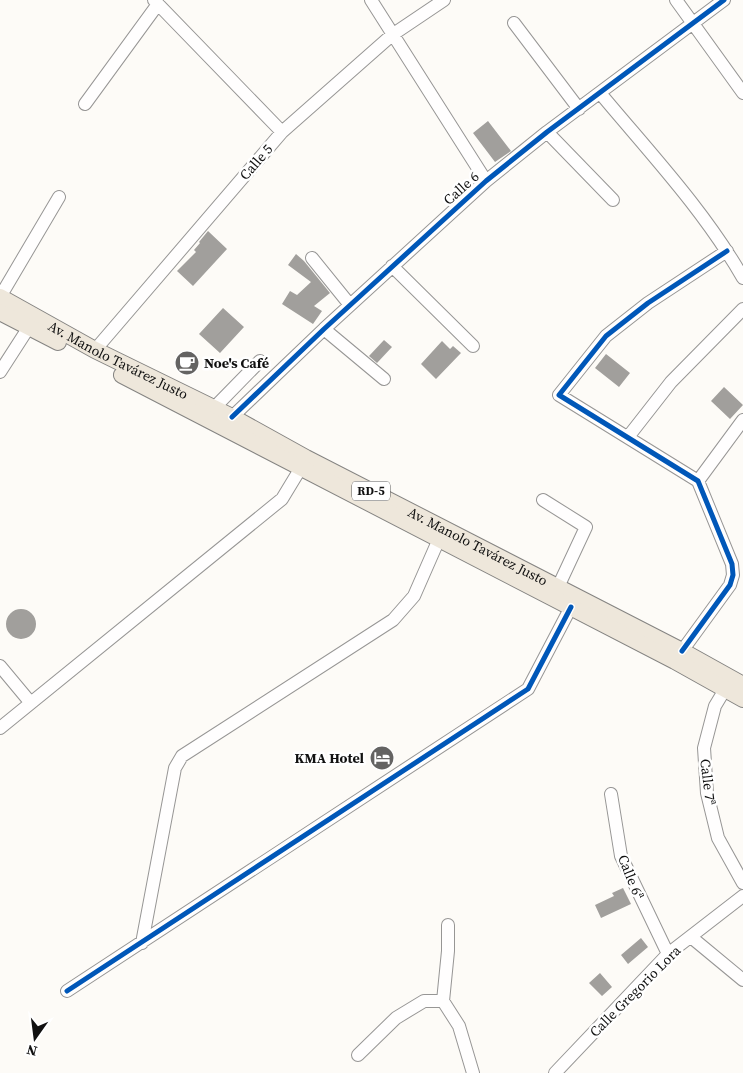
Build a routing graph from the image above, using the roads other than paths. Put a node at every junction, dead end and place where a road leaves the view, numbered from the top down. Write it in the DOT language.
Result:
graph roads {
  1 [pos="371,0"];
  2 [pos="444,0"];
  3 [pos="676,0"];
  4 [pos="724,0"];
  5 [pos="156,2"];
  6 [pos="693,22"];
  7 [pos="514,23"];
  8 [pos="392,35"];
  9 [pos="600,93"];
  10 [pos="743,93"];
  11 [pos="85,104"];
  12 [pos="579,109"];
  13 [pos="282,132"];
  14 [pos="547,132"];
  15 [pos="486,181"];
  16 [pos="59,197"];
  17 [pos="613,200"];
  18 [pos="728,251"];
  19 [pos="312,258"];
  20 [pos="392,266"];
  21 [pos="743,278"];
  22 [pos="0,297"];
  23 [pos="350,305"];
  24 [pos="743,309"];
  25 [pos="0,312"];
  26 [pos="29,327"];
  27 [pos="324,329"];
  28 [pos="474,346"];
  29 [pos="94,350"];
  30 [pos="260,361"];
  31 [pos="0,372"];
  32 [pos="384,379"];
  33 [pos="214,408"];
  34 [pos="232,417"];
  35 [pos="743,420"];
  36 [pos="628,438"];
  37 [pos="303,464"];
  38 [pos="698,481"];
  39 [pos="543,500"];
  40 [pos="439,539"];
  41 [pos="558,587"];
  42 [pos="571,607"];
  43 [pos="682,651"];
  44 [pos="0,666"];
  45 [pos="733,684"];
  46 [pos="743,699"];
  47 [pos="30,702"];
  48 [pos="0,728"];
  49 [pos="611,794"];
  50 [pos="743,883"];
  51 [pos="743,896"];
  52 [pos="448,925"];
  53 [pos="691,937"];
  54 [pos="142,943"];
  55 [pos="668,954"];
  56 [pos="743,980"];
  57 [pos="67,991"];
  58 [pos="443,1001"];
  59 [pos="358,1055"];
  60 [pos="473,1073"];
  61 [pos="555,1073"];
  1 -- 8 [label="street"];
  2 -- 8 [label="street, Calle 5"];
  3 -- 6 [label="street"];
  4 -- 6 [label="street, Calle 6"];
  5 -- 11 [label="street"];
  5 -- 13 [label="street"];
  6 -- 9 [label="street, Calle 6"];
  6 -- 10 [label="street"];
  7 -- 12 [label="street"];
  8 -- 13 [label="street, Calle 5"];
  8 -- 15 [label="street"];
  9 -- 12 [label="street, Calle 6"];
  9 -- 18 [label="street"];
  12 -- 14 [label="street, Calle 6"];
  13 -- 29 [label="street, Calle 5"];
  14 -- 15 [label="street, Calle 6"];
  14 -- 17 [label="street"];
  15 -- 20 [label="street, Calle 6"];
  16 -- 22 [label="street"];
  18 -- 21 [label="street"];
  18 -- 36 [label="street"];
  19 -- 23 [label="street"];
  20 -- 23 [label="street, Calle 6"];
  20 -- 28 [label="street"];
  22 -- 29 [label="main road, Av. Manolo Tavárez Justo / RD-5"];
  23 -- 27 [label="street, Calle 6"];
  24 -- 36 [label="street"];
  25 -- 26 [label="main road, Av. Manolo Tavárez Justo / RD-5"];
  26 -- 31 [label="street"];
  26 -- 37 [label="main road, Av. Manolo Tavárez Justo / RD-5"];
  27 -- 32 [label="street"];
  27 -- 34 [label="street, Calle 6"];
  29 -- 33 [label="main road, Av. Manolo Tavárez Justo / RD-5"];
  30 -- 33 [label="street"];
  33 -- 34 [label="main road, Av. Manolo Tavárez Justo / RD-5"];
  34 -- 37 [label="main road, Av. Manolo Tavárez Justo / RD-5"];
  35 -- 38 [label="street"];
  36 -- 38 [label="street"];
  37 -- 40 [label="main road, Av. Manolo Tavárez Justo / RD-5"];
  37 -- 41 [label="main road, Av. Manolo Tavárez Justo / RD-5"];
  37 -- 47 [label="street"];
  38 -- 43 [label="street"];
  39 -- 41 [label="street"];
  40 -- 42 [label="main road, Av. Manolo Tavárez Justo / RD-5"];
  40 -- 54 [label="street"];
  41 -- 43 [label="main road, Av. Manolo Tavárez Justo / RD-5"];
  42 -- 45 [label="main road, Av. Manolo Tavárez Justo / RD-5"];
  42 -- 54 [label="street"];
  43 -- 45 [label="main road, Av. Manolo Tavárez Justo / RD-5"];
  44 -- 47 [label="street"];
  45 -- 46 [label="main road, Av. Manolo Tavárez Justo / RD-5"];
  45 -- 50 [label="street, Calle 7ª"];
  47 -- 48 [label="street"];
  49 -- 55 [label="street, Calle 6ª"];
  51 -- 53 [label="street, Calle Gregorio Lora"];
  52 -- 58 [label="street"];
  53 -- 55 [label="street, Calle Gregorio Lora"];
  53 -- 56 [label="street"];
  54 -- 57 [label="street"];
  55 -- 61 [label="street, Calle Gregorio Lora"];
  58 -- 59 [label="street"];
  58 -- 60 [label="street"];
}
